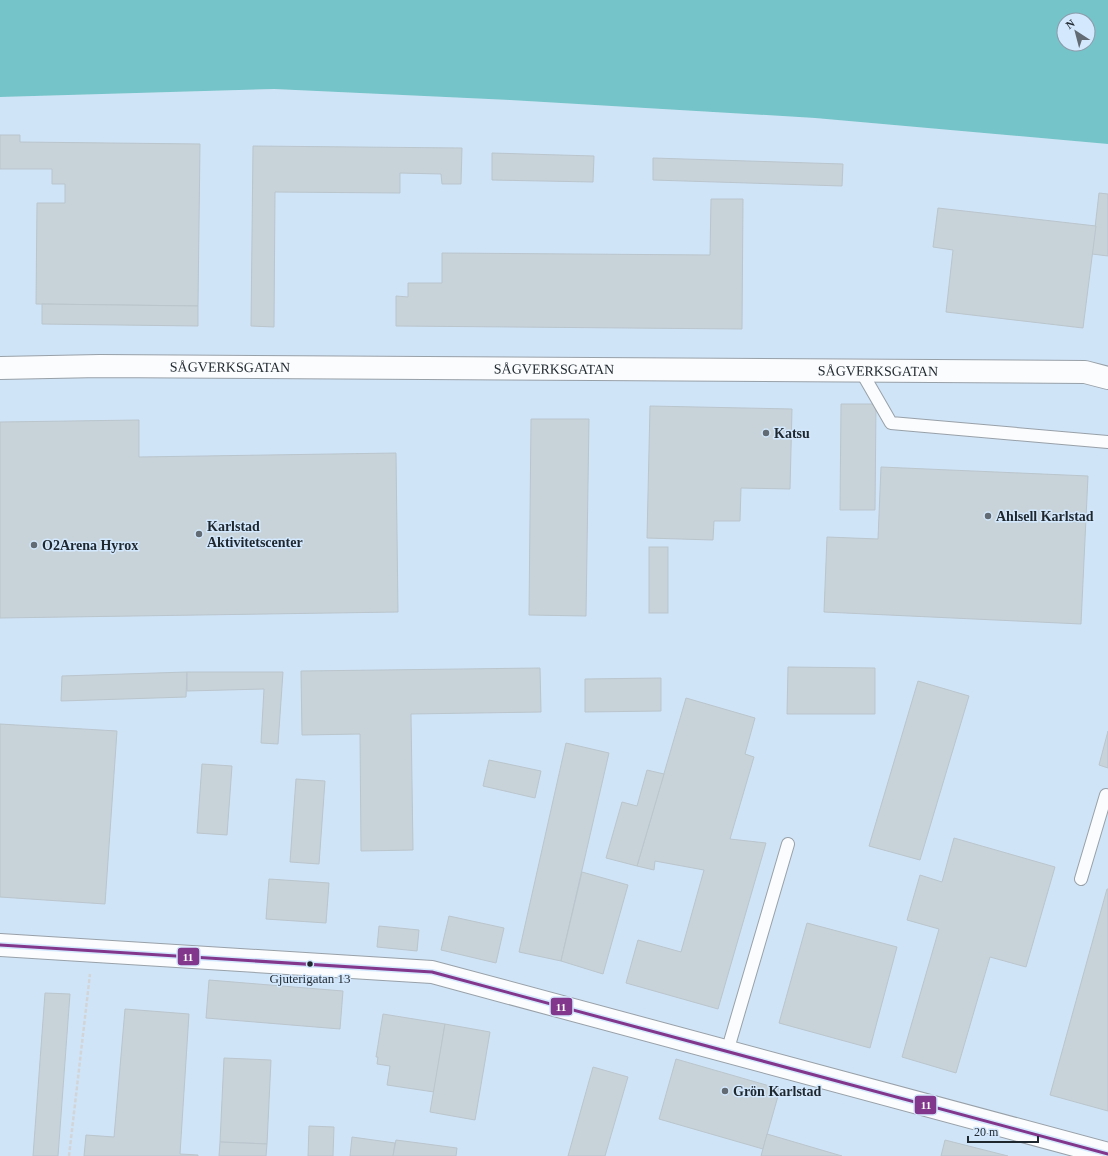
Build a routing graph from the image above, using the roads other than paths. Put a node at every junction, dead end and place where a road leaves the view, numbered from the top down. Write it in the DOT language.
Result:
graph roads {
  1 [pos="0,368"];
  2 [pos="861,371"];
  3 [pos="1108,378"];
  4 [pos="1108,442"];
  5 [pos="1106,795"];
  6 [pos="788,844"];
  7 [pos="1082,879"];
  8 [pos="0,945"];
  9 [pos="727,1052"];
  10 [pos="1108,1154"];
  1 -- 2 [label="street, SÅGVERKSGATAN"];
  2 -- 3 [label="street, SÅGVERKSGATAN"];
  2 -- 4 [label="lane"];
  5 -- 7 [label="lane"];
  6 -- 9 [label="lane"];
  8 -- 9 [label="street"];
  9 -- 10 [label="street"];
}
